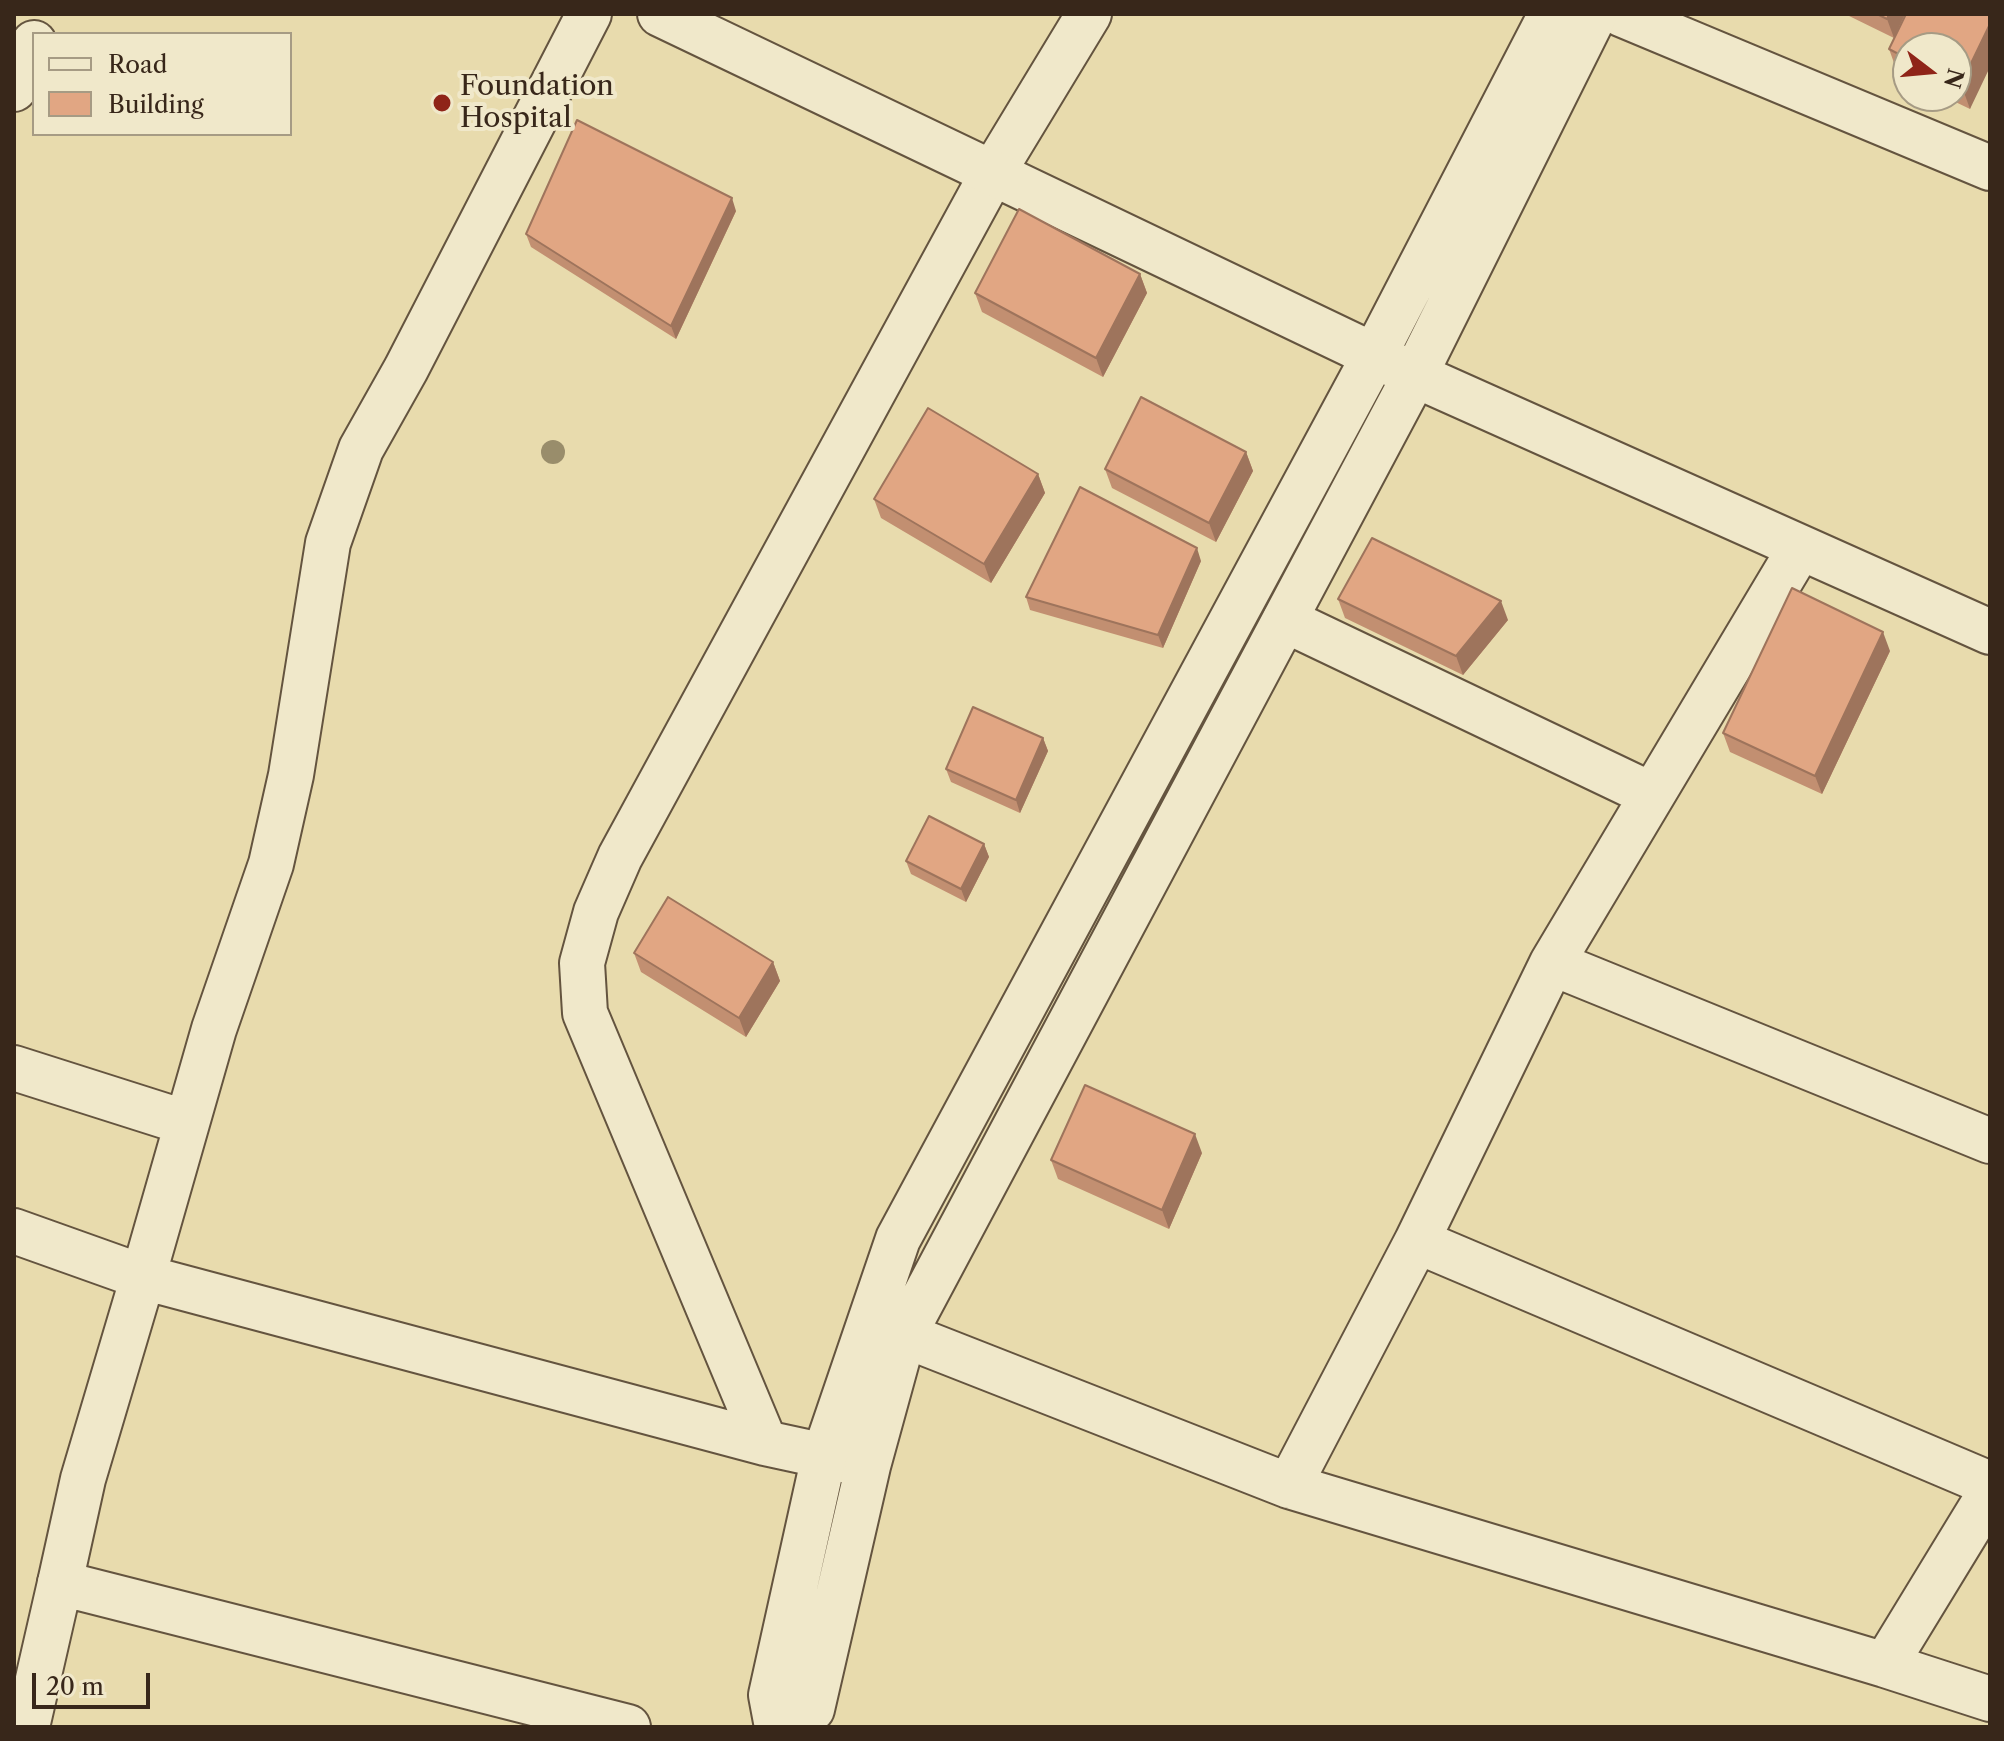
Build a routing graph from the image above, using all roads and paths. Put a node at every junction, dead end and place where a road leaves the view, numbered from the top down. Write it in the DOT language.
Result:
graph roads {
  1 [pos="589,14"];
  2 [pos="660,14"];
  3 [pos="1089,14"];
  4 [pos="1551,14"];
  5 [pos="1595,14"];
  6 [pos="1621,14"];
  7 [pos="711,25"];
  8 [pos="32,48"];
  9 [pos="14,89"];
  10 [pos="1990,168"];
  11 [pos="992,174"];
  12 [pos="1374,356"];
  13 [pos="1415,375"];
  14 [pos="1800,548"];
  15 [pos="1285,620"];
  16 [pos="1990,632"];
  17 [pos="1652,795"];
  18 [pos="1552,963"];
  19 [pos="14,1068"];
  20 [pos="187,1123"];
  21 [pos="1990,1141"];
  22 [pos="14,1231"];
  23 [pos="1417,1241"];
  24 [pos="143,1277"];
  25 [pos="904,1335"];
  26 [pos="765,1443"];
  27 [pos="824,1456"];
  28 [pos="868,1466"];
  29 [pos="1990,1484"];
  30 [pos="1289,1486"];
  31 [pos="1990,1493"];
  32 [pos="60,1583"];
  33 [pos="1885,1665"];
  34 [pos="1990,1699"];
  35 [pos="27,1727"];
  36 [pos="628,1727"];
  37 [pos="777,1727"];
  38 [pos="790,1727"];
  1 -- 20 [label="street"];
  2 -- 7 [label="street"];
  3 -- 11 [label="street"];
  4 -- 12 [label="street"];
  5 -- 13 [label="street"];
  6 -- 10 [label="street"];
  7 -- 11 [label="street"];
  8 -- 9 [label="street"];
  11 -- 12 [label="street"];
  11 -- 26 [label="street"];
  12 -- 13 [label="street"];
  12 -- 27 [label="street"];
  13 -- 14 [label="street"];
  13 -- 15 [label="street"];
  14 -- 16 [label="street"];
  14 -- 17 [label="street"];
  15 -- 17 [label="street"];
  15 -- 25 [label="street"];
  17 -- 18 [label="street"];
  18 -- 21 [label="street"];
  18 -- 23 [label="street"];
  19 -- 20 [label="street"];
  20 -- 24 [label="street"];
  22 -- 24 [label="street"];
  23 -- 29 [label="street"];
  23 -- 30 [label="street"];
  24 -- 26 [label="street"];
  24 -- 32 [label="street"];
  25 -- 28 [label="street"];
  25 -- 30 [label="street"];
  26 -- 27 [label="street"];
  27 -- 28 [label="street"];
  27 -- 37 [label="street"];
  28 -- 38 [label="street"];
  30 -- 33 [label="street"];
  31 -- 33 [label="street"];
  32 -- 35 [label="street"];
  32 -- 36 [label="street"];
  33 -- 34 [label="street"];
}
